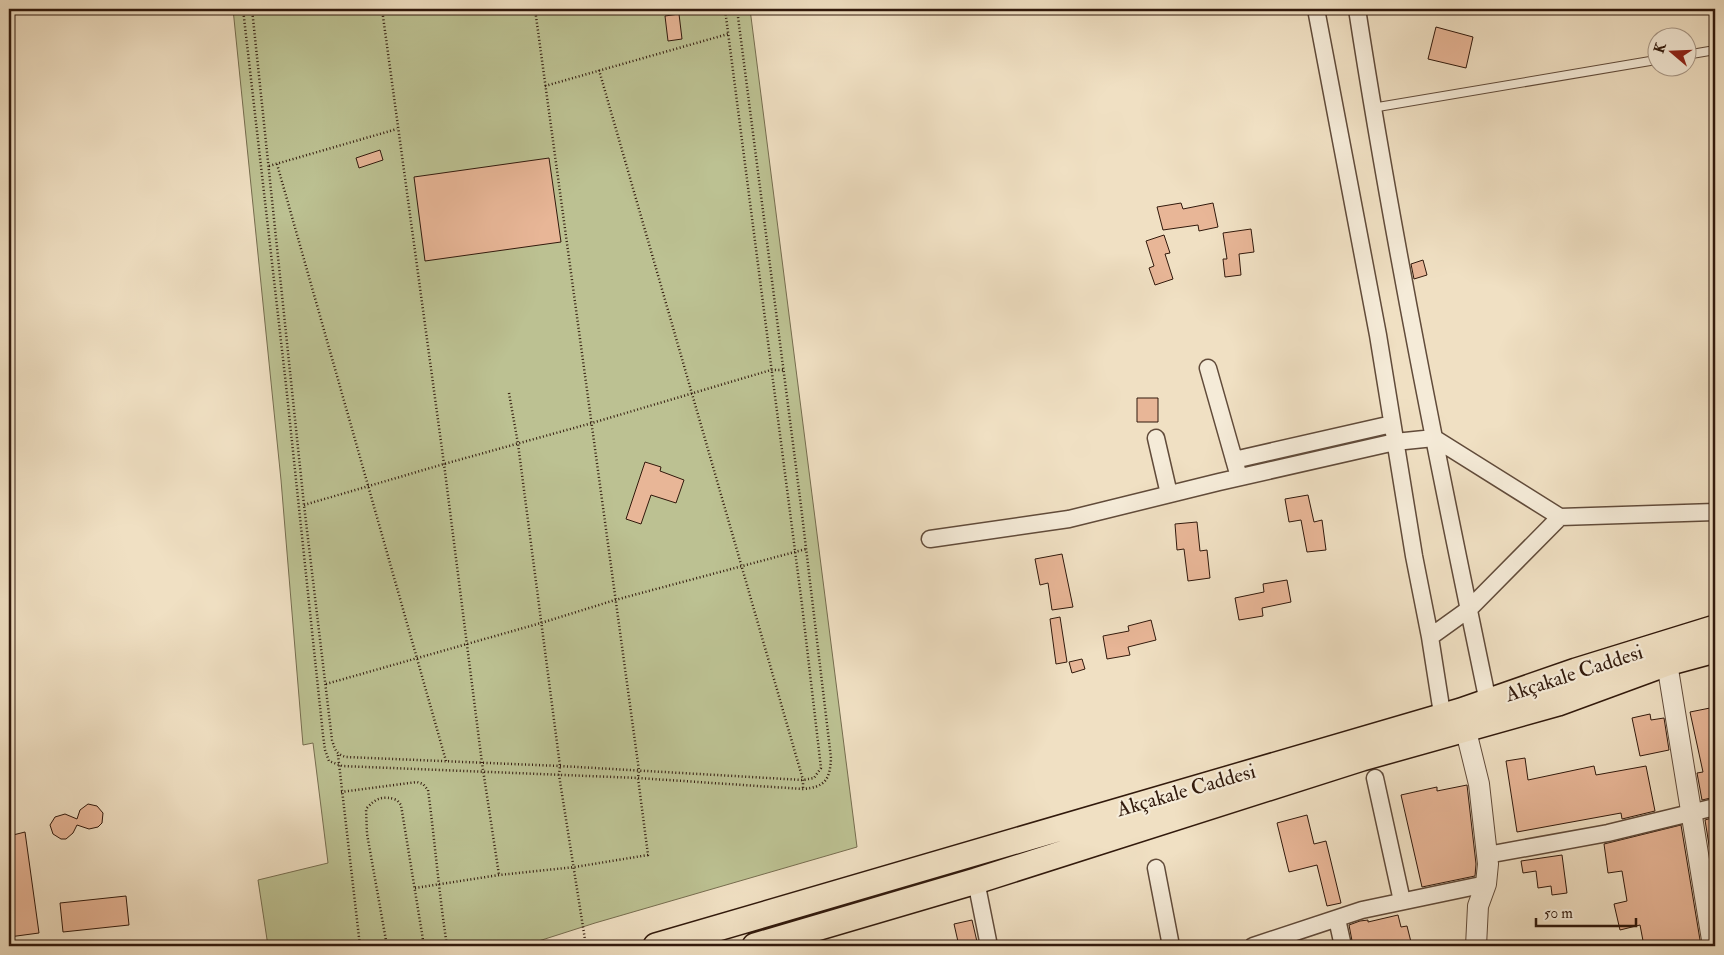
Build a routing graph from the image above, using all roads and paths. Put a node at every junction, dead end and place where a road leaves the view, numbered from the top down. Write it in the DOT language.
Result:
graph roads {
  1 [pos="243,9"];
  2 [pos="252,9"];
  3 [pos="382,9"];
  4 [pos="535,9"];
  5 [pos="725,9"];
  6 [pos="736,9"];
  7 [pos="1316,9"];
  8 [pos="1357,9"];
  9 [pos="728,34"];
  10 [pos="1715,50"];
  11 [pos="1696,53"];
  12 [pos="1646,62"];
  13 [pos="599,70"];
  14 [pos="545,86"];
  15 [pos="1372,108"];
  16 [pos="398,128"];
  17 [pos="277,164"];
  18 [pos="269,166"];
  19 [pos="1208,368"];
  20 [pos="771,370"];
  21 [pos="783,370"];
  22 [pos="691,393"];
  23 [pos="509,394"];
  24 [pos="592,423"];
  25 [pos="1392,424"];
  26 [pos="1156,438"];
  27 [pos="1434,438"];
  28 [pos="1395,442"];
  29 [pos="518,444"];
  30 [pos="1234,460"];
  31 [pos="444,464"];
  32 [pos="1238,477"];
  33 [pos="369,487"];
  34 [pos="1169,494"];
  35 [pos="304,505"];
  36 [pos="1715,512"];
  37 [pos="1560,517"];
  38 [pos="930,539"];
  39 [pos="806,549"];
  40 [pos="794,552"];
  41 [pos="741,566"];
  42 [pos="615,600"];
  43 [pos="1468,609"];
  44 [pos="541,623"];
  45 [pos="1715,628"];
  46 [pos="1430,637"];
  47 [pos="467,644"];
  48 [pos="1715,650"];
  49 [pos="418,658"];
  50 [pos="1667,664"];
  51 [pos="326,684"];
  52 [pos="1492,711"];
  53 [pos="1454,723"];
  54 [pos="338,754"];
  55 [pos="446,761"];
  56 [pos="482,763"];
  57 [pos="338,766"];
  58 [pos="560,766"];
  59 [pos="639,771"];
  60 [pos="484,772"];
  61 [pos="559,775"];
  62 [pos="638,778"];
  63 [pos="1375,778"];
  64 [pos="803,780"];
  65 [pos="803,790"];
  66 [pos="341,792"];
  67 [pos="1715,807"];
  68 [pos="1692,812"];
  69 [pos="1487,855"];
  70 [pos="575,867"];
  71 [pos="1156,868"];
  72 [pos="499,875"];
  73 [pos="976,881"];
  74 [pos="438,884"];
  75 [pos="1486,884"];
  76 [pos="415,888"];
  77 [pos="1402,901"];
  78 [pos="1337,919"];
  79 [pos="1714,941"];
  80 [pos="360,946"];
  81 [pos="387,946"];
  82 [pos="424,946"];
  83 [pos="447,946"];
  84 [pos="586,946"];
  85 [pos="656,946"];
  86 [pos="755,946"];
  87 [pos="989,946"];
  88 [pos="1171,946"];
  89 [pos="1253,946"];
  90 [pos="1343,946"];
  91 [pos="1476,946"];
  1 -- 57 [label="path"];
  2 -- 18 [label="path"];
  3 -- 16 [label="path"];
  4 -- 14 [label="path"];
  5 -- 9 [label="path"];
  6 -- 21 [label="path"];
  7 -- 25 [label="street"];
  8 -- 15 [label="street"];
  9 -- 13 [label="path"];
  9 -- 20 [label="path"];
  10 -- 11 [label="lane"];
  12 -- 15 [label="lane"];
  13 -- 14 [label="path"];
  13 -- 22 [label="path"];
  14 -- 24 [label="path"];
  15 -- 27 [label="street"];
  16 -- 17 [label="path"];
  16 -- 31 [label="path"];
  17 -- 18 [label="path"];
  17 -- 33 [label="path"];
  18 -- 35 [label="path"];
  19 -- 30 [label="street"];
  20 -- 21 [label="path"];
  20 -- 22 [label="path"];
  20 -- 40 [label="path"];
  21 -- 39 [label="path"];
  22 -- 24 [label="path"];
  22 -- 41 [label="path"];
  23 -- 29 [label="path"];
  24 -- 29 [label="path"];
  24 -- 42 [label="path"];
  25 -- 28 [label="street"];
  25 -- 30 [label="street"];
  26 -- 34 [label="street"];
  27 -- 28 [label="street"];
  27 -- 37 [label="street"];
  27 -- 43 [label="street"];
  28 -- 32 [label="street"];
  28 -- 46 [label="street"];
  29 -- 31 [label="path"];
  29 -- 44 [label="path"];
  30 -- 32 [label="street"];
  31 -- 33 [label="path"];
  31 -- 47 [label="path"];
  32 -- 34 [label="street"];
  33 -- 35 [label="path"];
  33 -- 49 [label="path"];
  34 -- 38 [label="street"];
  35 -- 51 [label="path"];
  36 -- 37 [label="street"];
  37 -- 43 [label="street"];
  39 -- 40 [label="path"];
  39 -- 65 [label="path"];
  40 -- 41 [label="path"];
  40 -- 64 [label="path"];
  41 -- 42 [label="path"];
  41 -- 64 [label="path"];
  42 -- 44 [label="path"];
  42 -- 59 [label="path"];
  43 -- 46 [label="street"];
  43 -- 52 [label="street"];
  44 -- 47 [label="path"];
  44 -- 58 [label="path"];
  45 -- 52 [label="main road, Akçakale Caddesi"];
  46 -- 53 [label="street"];
  47 -- 49 [label="path"];
  47 -- 56 [label="path"];
  48 -- 50 [label="main road, Akçakale Caddesi"];
  49 -- 51 [label="path"];
  49 -- 55 [label="path"];
  50 -- 52 [label="main road, Akçakale Caddesi"];
  50 -- 68 [label="street"];
  51 -- 54 [label="path"];
  52 -- 53 [label="main road, Akçakale Caddesi"];
  53 -- 69 [label="street"];
  53 -- 73 [label="main road, Akçakale Caddesi"];
  53 -- 85 [label="main road, Akçakale Caddesi"];
  54 -- 55 [label="path"];
  54 -- 57 [label="path"];
  55 -- 56 [label="path"];
  56 -- 58 [label="path"];
  56 -- 60 [label="path"];
  57 -- 60 [label="path"];
  57 -- 66 [label="path"];
  58 -- 59 [label="path"];
  58 -- 61 [label="path"];
  59 -- 62 [label="path"];
  59 -- 64 [label="path"];
  60 -- 61 [label="path"];
  60 -- 72 [label="path"];
  61 -- 62 [label="path"];
  61 -- 70 [label="path"];
  62 -- 65 [label="path"];
  62 -- 70 [label="path"];
  63 -- 77 [label="street"];
  64 -- 65 [label="path"];
  66 -- 74 [label="path"];
  66 -- 80 [label="path"];
  67 -- 68 [label="street"];
  68 -- 69 [label="street"];
  68 -- 79 [label="street"];
  69 -- 75 [label="street"];
  70 -- 72 [label="path"];
  70 -- 84 [label="path"];
  71 -- 88 [label="street"];
  72 -- 74 [label="path"];
  73 -- 86 [label="main road, Akçakale Caddesi"];
  73 -- 87 [label="street"];
  74 -- 76 [label="path"];
  74 -- 83 [label="path"];
  75 -- 77 [label="street"];
  75 -- 91 [label="street"];
  76 -- 81 [label="path"];
  76 -- 82 [label="path"];
  77 -- 78 [label="street"];
  78 -- 89 [label="street"];
  78 -- 90 [label="street"];
}
